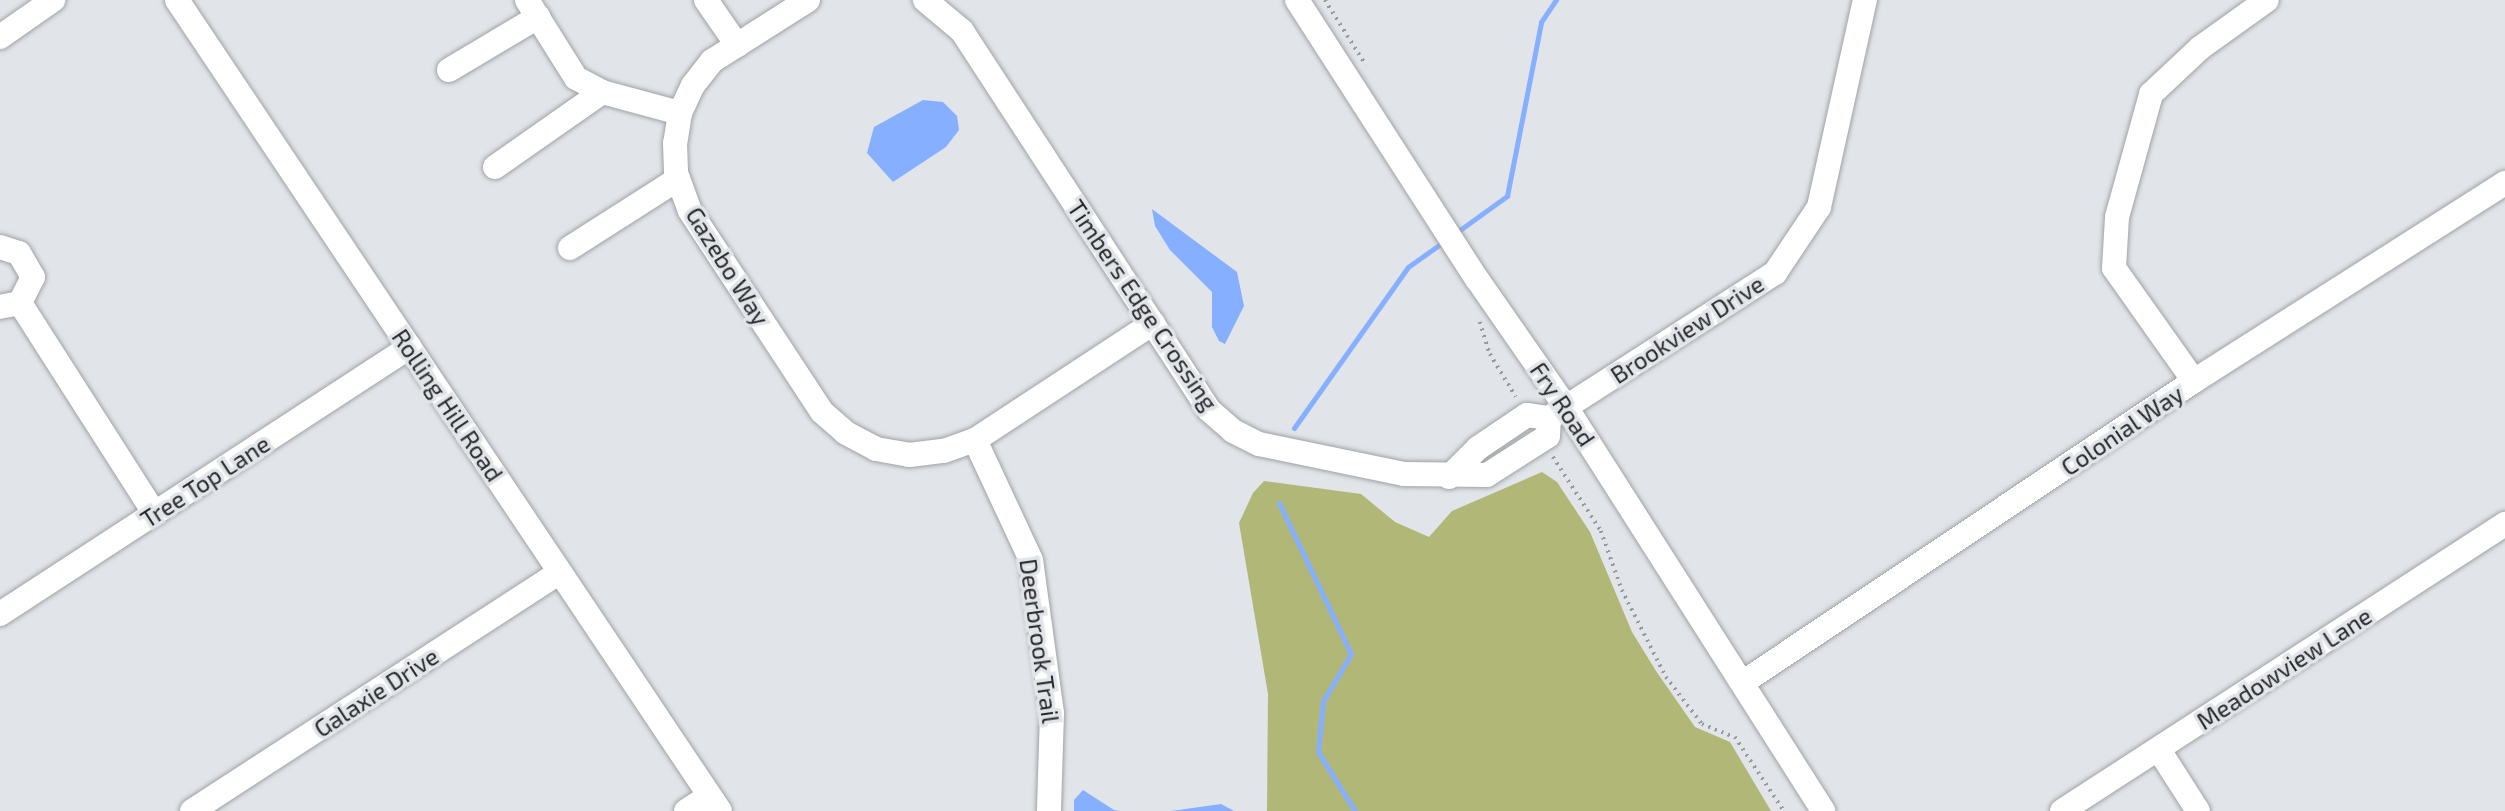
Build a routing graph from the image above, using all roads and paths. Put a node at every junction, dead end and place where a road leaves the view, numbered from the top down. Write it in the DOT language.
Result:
graph roads {
  1 [pos="53,0"];
  2 [pos="177,0"];
  3 [pos="706,0"];
  4 [pos="808,0"];
  5 [pos="925,0"];
  6 [pos="1297,0"];
  7 [pos="1865,0"];
  8 [pos="2267,0"];
  9 [pos="533,9"];
  10 [pos="0,37"];
  11 [pos="737,45"];
  12 [pos="449,69"];
  13 [pos="602,92"];
  14 [pos="680,113"];
  15 [pos="495,167"];
  16 [pos="678,179"];
  17 [pos="2505,183"];
  18 [pos="0,247"];
  19 [pos="570,248"];
  20 [pos="10,305"];
  21 [pos="1478,316"];
  22 [pos="1153,323"];
  23 [pos="410,347"];
  24 [pos="2194,381"];
  25 [pos="1546,420"];
  26 [pos="975,440"];
  27 [pos="155,514"];
  28 [pos="2505,524"];
  29 [pos="559,573"];
  30 [pos="0,614"];
  31 [pos="1742,683"];
  32 [pos="2159,750"];
  33 [pos="714,803"];
  34 [pos="192,811"];
  35 [pos="686,811"];
  36 [pos="1049,811"];
  37 [pos="1784,811"];
  38 [pos="1823,811"];
  39 [pos="2062,811"];
  40 [pos="2199,811"];
  1 -- 10 [label="street"];
  2 -- 23 [label="street, Rolling Hill Road"];
  3 -- 11 [label="street"];
  4 -- 11 [label="street, Gazebo Way"];
  5 -- 22 [label="street, Timbers Edge Crossing"];
  6 -- 25 [label="street, Fry Road"];
  7 -- 25 [label="street, Brookview Drive"];
  8 -- 24 [label="street"];
  9 -- 12 [label="street"];
  9 -- 13 [label="street"];
  11 -- 14 [label="street, Gazebo Way"];
  13 -- 14 [label="street"];
  13 -- 15 [label="street"];
  14 -- 16 [label="street, Gazebo Way"];
  16 -- 19 [label="street"];
  16 -- 26 [label="street, Gazebo Way"];
  17 -- 24 [label="street, Colonial Way"];
  18 -- 20 [label="street"];
  20 -- 27 [label="street"];
  21 -- 25 [label="path"];
  22 -- 25 [label="street, Timbers Edge Crossing"];
  22 -- 26 [label="street, Gazebo Way"];
  23 -- 27 [label="street, Tree Top Lane"];
  23 -- 29 [label="street, Rolling Hill Road"];
  24 -- 31 [label="street, Colonial Way"];
  25 -- 31 [label="street, Fry Road"];
  25 -- 37 [label="path"];
  26 -- 36 [label="street, Deerbrook Trail"];
  27 -- 30 [label="street, Tree Top Lane"];
  28 -- 32 [label="street, Meadowview Lane"];
  29 -- 33 [label="street, Rolling Hill Road"];
  29 -- 34 [label="street, Galaxie Drive"];
  31 -- 38 [label="street, Fry Road"];
  32 -- 39 [label="street, Meadowview Lane"];
  32 -- 40 [label="street"];
  33 -- 35 [label="street"];
}
